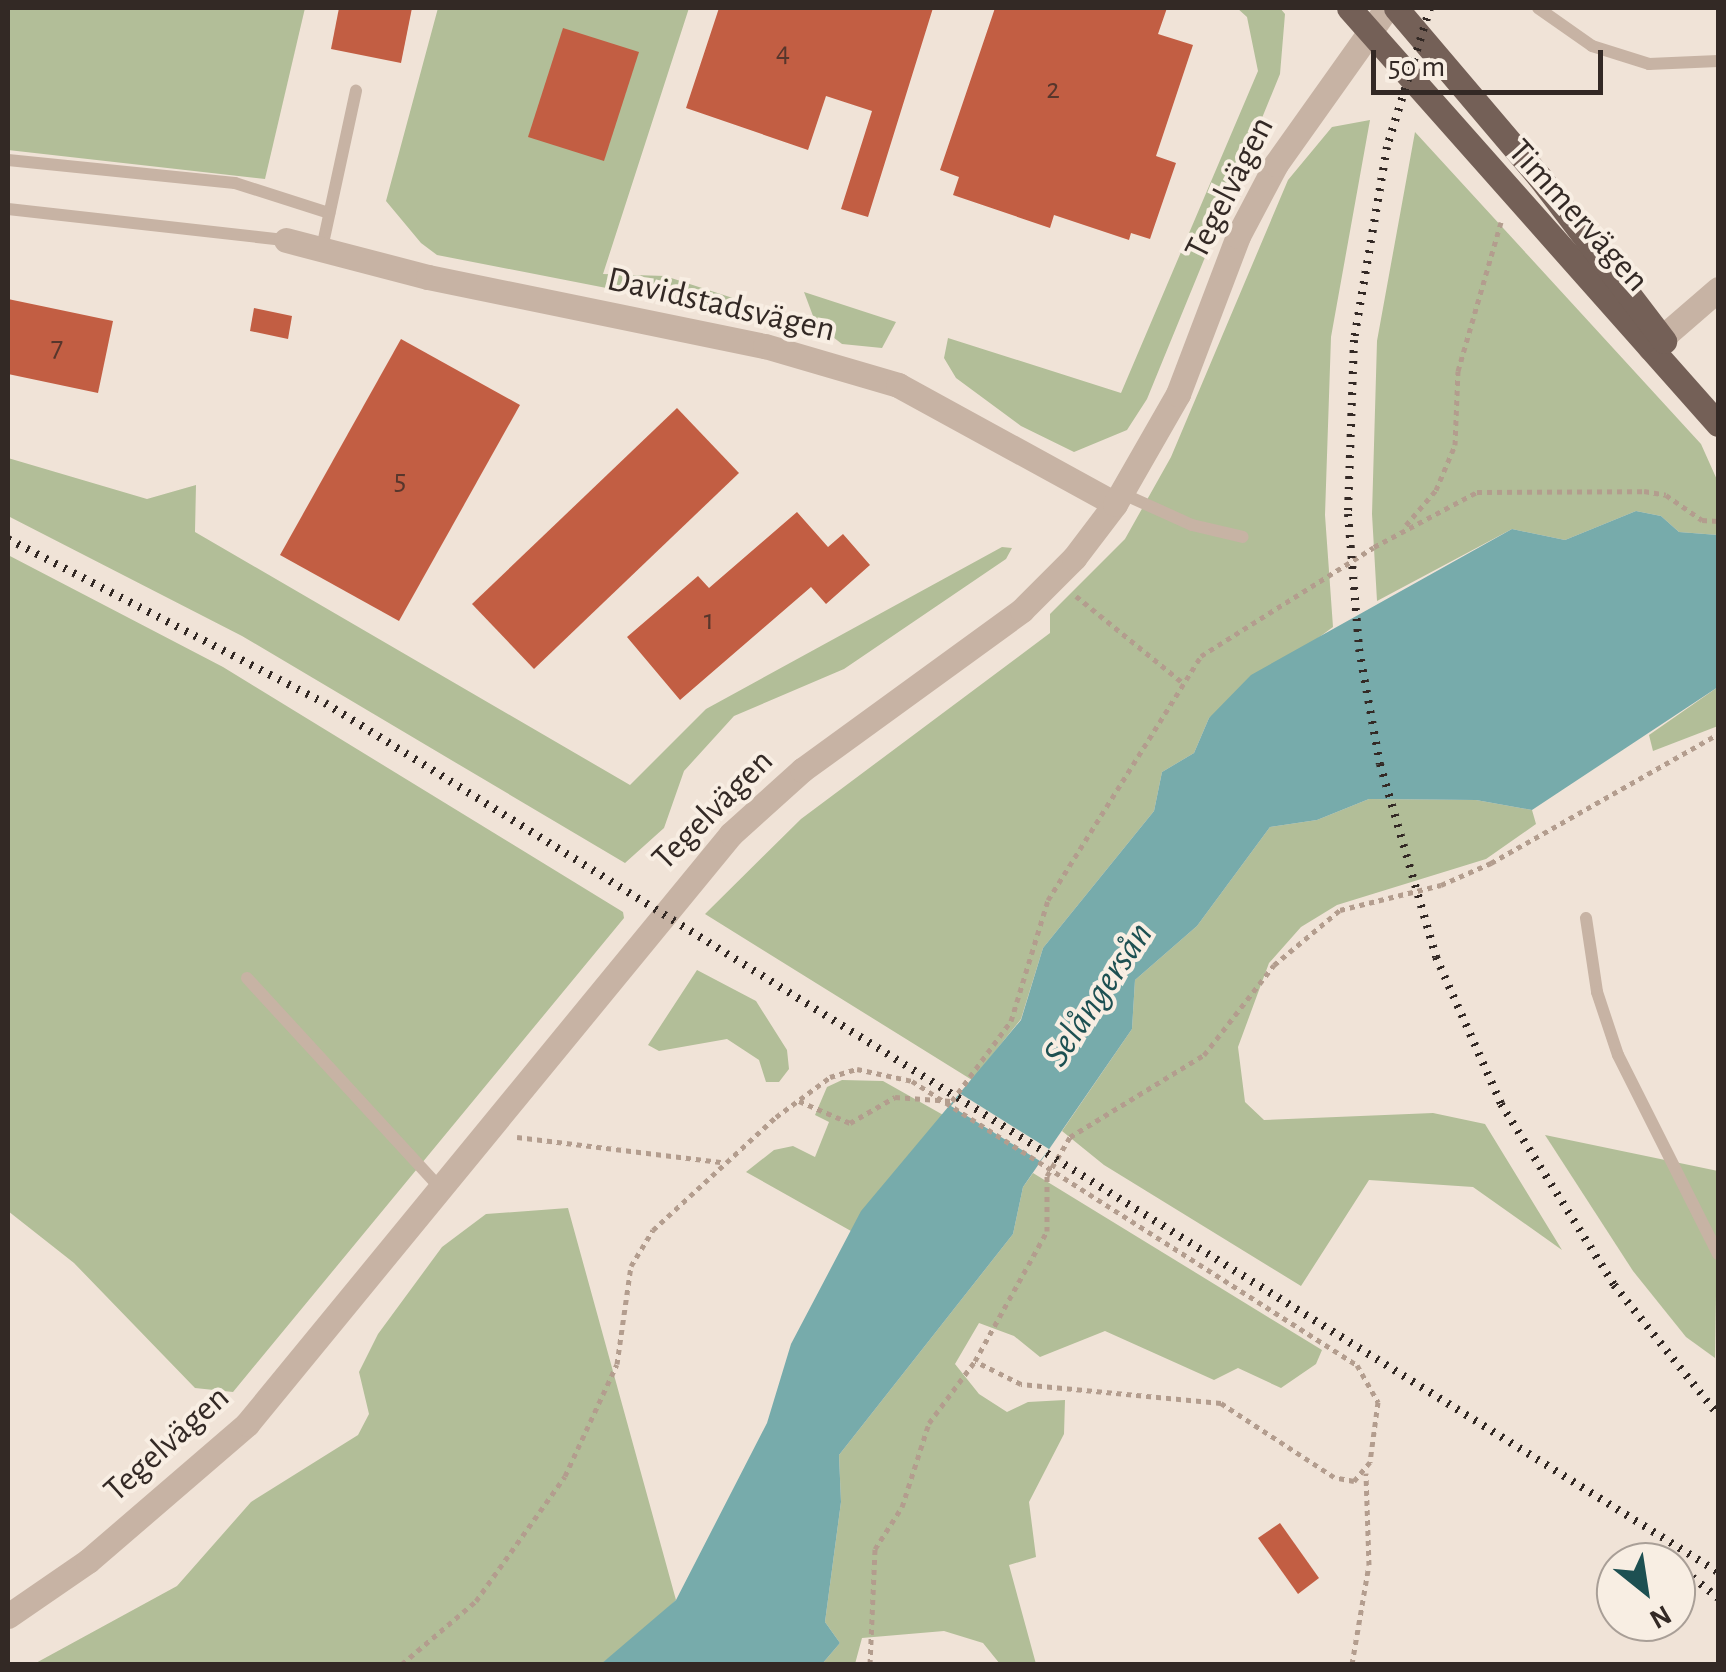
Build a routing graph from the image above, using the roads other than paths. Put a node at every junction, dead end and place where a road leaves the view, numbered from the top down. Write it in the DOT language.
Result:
graph roads {
  1 [pos="1349,8"];
  2 [pos="1387,8"];
  3 [pos="1396,8"];
  4 [pos="1538,8"];
  5 [pos="1367,27"];
  6 [pos="1718,61"];
  7 [pos="356,91"];
  8 [pos="8,160"];
  9 [pos="8,209"];
  10 [pos="329,212"];
  11 [pos="286,240"];
  12 [pos="322,248"];
  13 [pos="1718,289"];
  14 [pos="1656,342"];
  15 [pos="1718,413"];
  16 [pos="1718,424"];
  17 [pos="1118,498"];
  18 [pos="1243,537"];
  19 [pos="1586,918"];
  20 [pos="247,978"];
  21 [pos="439,1187"];
  22 [pos="1718,1254"];
  23 [pos="8,1616"];
  1 -- 5 [label="main road, Timmervägen"];
  2 -- 5 [label="street, Tegelvägen"];
  3 -- 14 [label="main road, Timmervägen"];
  4 -- 6 [label="lane"];
  5 -- 14 [label="main road, Timmervägen"];
  5 -- 17 [label="street, Tegelvägen"];
  7 -- 10 [label="lane"];
  8 -- 10 [label="lane"];
  9 -- 11 [label="lane"];
  10 -- 12 [label="lane"];
  11 -- 12 [label="street, Davidstadsvägen"];
  12 -- 17 [label="street, Davidstadsvägen"];
  13 -- 14 [label="street"];
  14 -- 15 [label="main road, Timmervägen"];
  14 -- 16 [label="main road, Timmervägen"];
  17 -- 18 [label="lane"];
  17 -- 21 [label="street, Tegelvägen"];
  19 -- 22 [label="lane"];
  20 -- 21 [label="lane"];
  21 -- 23 [label="street, Tegelvägen"];
}
